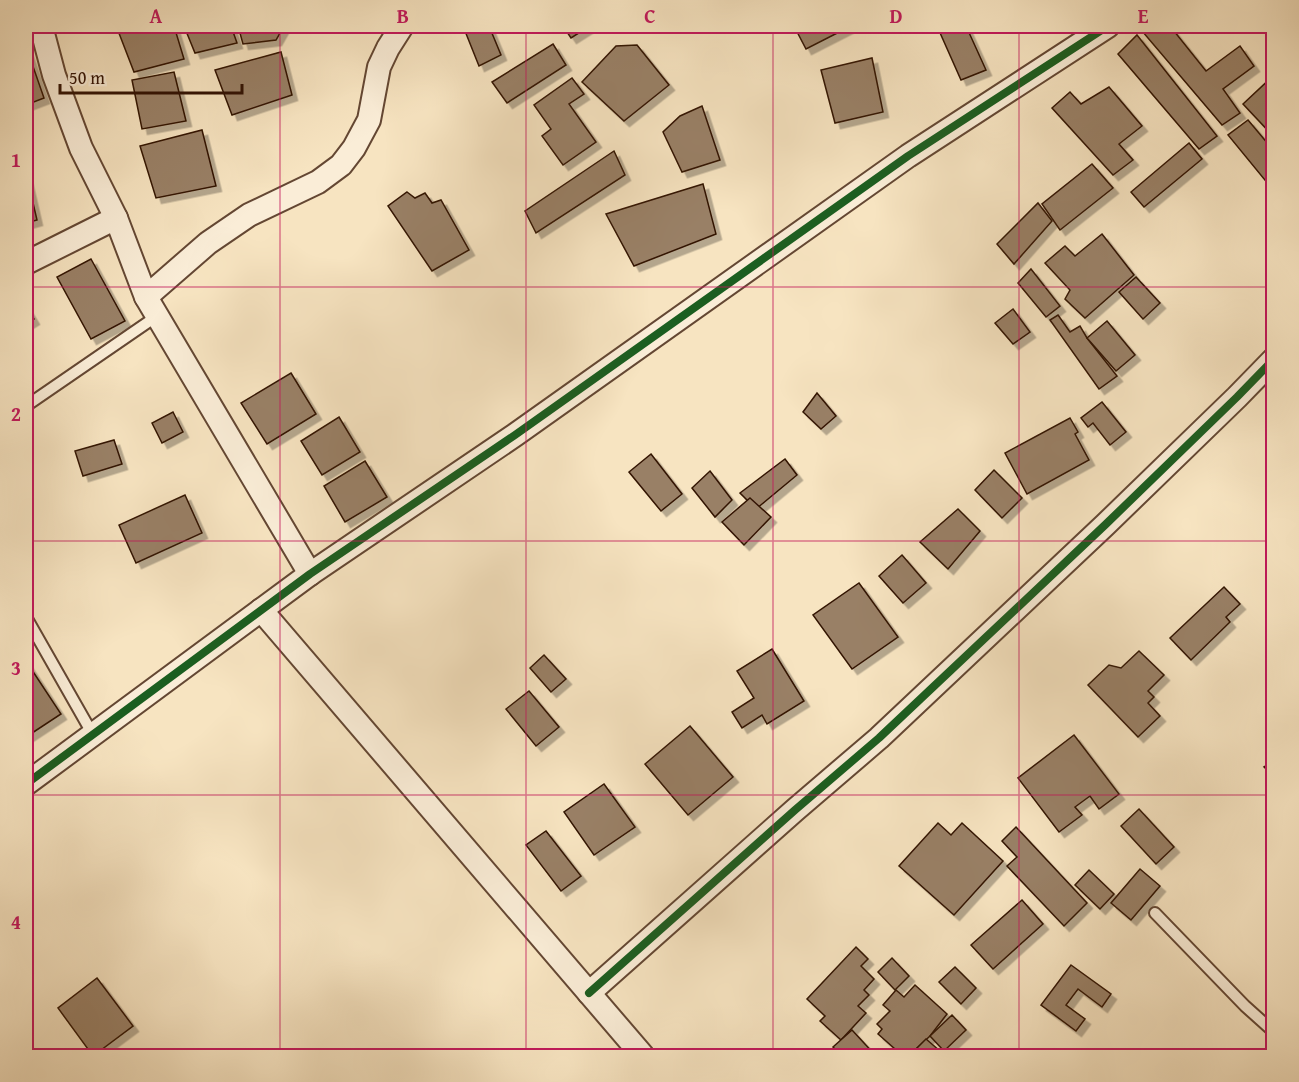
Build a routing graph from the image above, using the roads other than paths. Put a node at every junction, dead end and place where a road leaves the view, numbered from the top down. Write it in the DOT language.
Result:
graph roads {
  1 [pos="41,26"];
  2 [pos="402,26"];
  3 [pos="1108,26"];
  4 [pos="116,218"];
  5 [pos="26,263"];
  6 [pos="151,307"];
  7 [pos="1274,359"];
  8 [pos="26,406"];
  9 [pos="310,574"];
  10 [pos="261,610"];
  11 [pos="26,617"];
  12 [pos="92,733"];
  13 [pos="26,784"];
  14 [pos="1155,913"];
  15 [pos="589,993"];
  16 [pos="1274,1032"];
  17 [pos="643,1056"];
  1 -- 4 [label="street"];
  2 -- 6 [label="street"];
  3 -- 9 [label="street"];
  4 -- 5 [label="street"];
  4 -- 6 [label="street"];
  6 -- 8 [label="lane"];
  6 -- 9 [label="street"];
  7 -- 15 [label="street"];
  9 -- 10 [label="street"];
  10 -- 12 [label="street"];
  10 -- 15 [label="street"];
  11 -- 12 [label="lane"];
  12 -- 13 [label="street"];
  14 -- 16 [label="lane"];
  15 -- 17 [label="street"];
}
